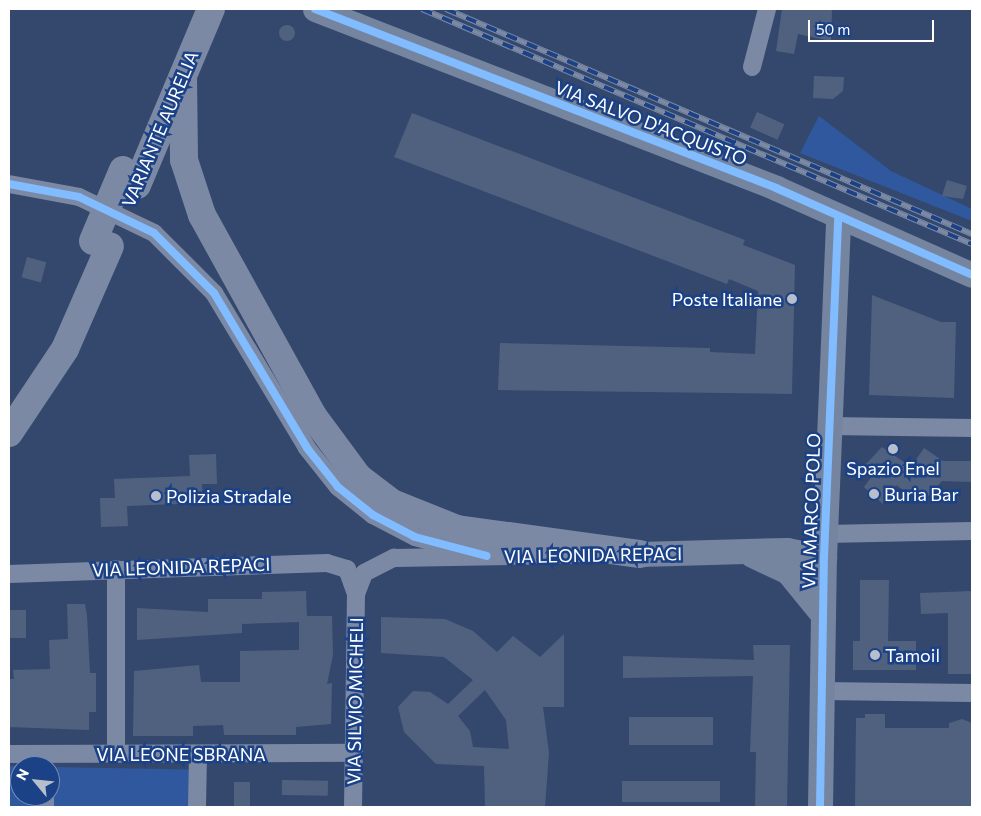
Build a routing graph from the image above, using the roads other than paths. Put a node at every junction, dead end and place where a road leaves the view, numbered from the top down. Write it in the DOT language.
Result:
graph roads {
  1 [pos="315,9"];
  2 [pos="767,9"];
  3 [pos="198,15"];
  4 [pos="752,67"];
  5 [pos="183,76"];
  6 [pos="130,177"];
  7 [pos="9,184"];
  8 [pos="838,216"];
  9 [pos="102,244"];
  10 [pos="972,275"];
  11 [pos="9,404"];
  12 [pos="829,426"];
  13 [pos="972,428"];
  14 [pos="9,433"];
  15 [pos="826,501"];
  16 [pos="972,531"];
  17 [pos="640,554"];
  18 [pos="824,554"];
  19 [pos="487,556"];
  20 [pos="779,559"];
  21 [pos="116,569"];
  22 [pos="9,574"];
  23 [pos="356,594"];
  24 [pos="823,615"];
  25 [pos="823,691"];
  26 [pos="972,693"];
  27 [pos="354,753"];
  28 [pos="116,754"];
  29 [pos="198,754"];
  30 [pos="60,759"];
  31 [pos="197,807"];
  32 [pos="353,807"];
  33 [pos="820,807"];
  1 -- 8 [label="street, VIA SALVO D'ACQUISTO"];
  2 -- 4 [label="street"];
  3 -- 5 [label="highway, VARIANTE AURELIA"];
  3 -- 6 [label="highway, VARIANTE AURELIA"];
  5 -- 6 [label="highway, VARIANTE AURELIA"];
  5 -- 17 [label="highway"];
  6 -- 9 [label="highway, VARIANTE AURELIA"];
  7 -- 19 [label="street"];
  8 -- 10 [label="street, VIA SALVO D'ACQUISTO"];
  8 -- 12 [label="street, VIA MARCO POLO"];
  9 -- 11 [label="highway, VARIANTE AURELIA"];
  9 -- 14 [label="highway, VARIANTE AURELIA"];
  12 -- 13 [label="street"];
  12 -- 15 [label="street, VIA MARCO POLO"];
  15 -- 18 [label="street, VIA MARCO POLO"];
  15 -- 20 [label="street"];
  16 -- 18 [label="street"];
  17 -- 19 [label="street, VIA LEONIDA REPACI"];
  17 -- 20 [label="street, VIA LEONIDA REPACI"];
  18 -- 20 [label="street"];
  18 -- 24 [label="street, VIA MARCO POLO"];
  19 -- 23 [label="street, VIA LEONIDA REPACI"];
  20 -- 24 [label="street"];
  21 -- 22 [label="street, VIA LEONIDA REPACI"];
  21 -- 23 [label="street, VIA LEONIDA REPACI"];
  21 -- 28 [label="street"];
  23 -- 27 [label="street, VIA SILVIO MICHELI"];
  24 -- 25 [label="street, VIA MARCO POLO"];
  25 -- 26 [label="street"];
  25 -- 33 [label="street, VIA MARCO POLO"];
  27 -- 29 [label="street, VIA LEONE SBRANA"];
  27 -- 32 [label="street, VIA SILVIO MICHELI"];
  28 -- 29 [label="street, VIA LEONE SBRANA"];
  28 -- 30 [label="street, VIA LEONE SBRANA"];
  29 -- 31 [label="street"];
}
